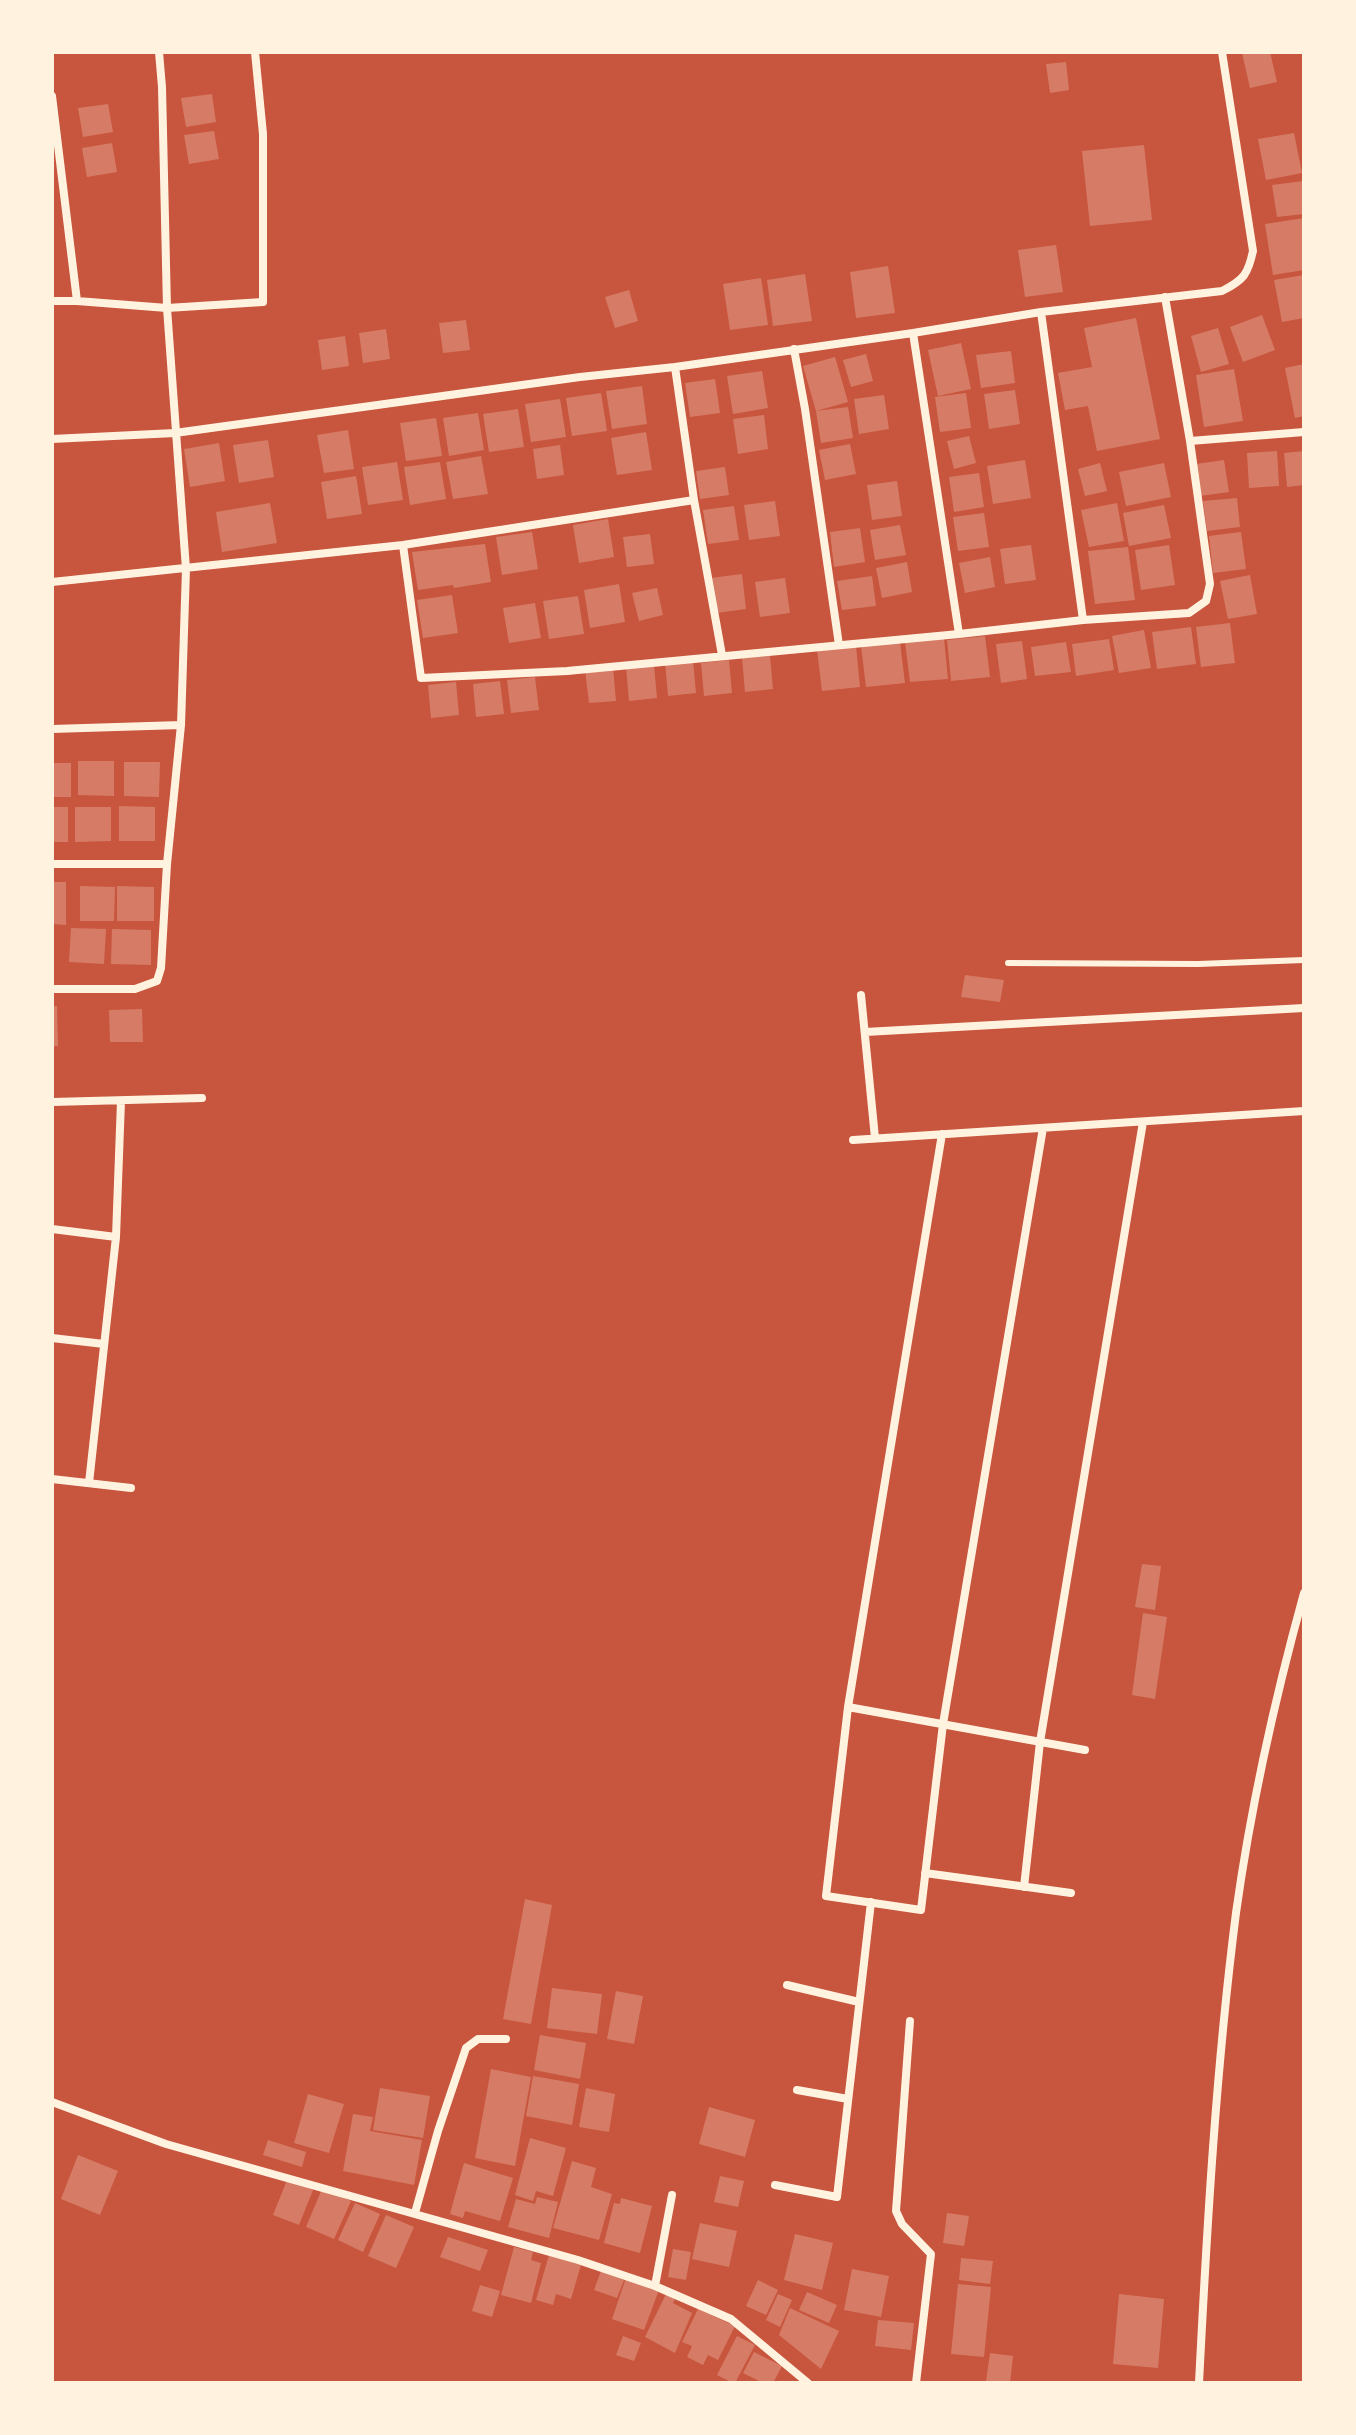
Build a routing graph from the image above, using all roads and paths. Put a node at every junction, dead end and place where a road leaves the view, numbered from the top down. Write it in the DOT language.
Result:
graph roads {
  1 [pos="159,52"];
  2 [pos="255,52"];
  3 [pos="1222,52"];
  4 [pos="52,96"];
  5 [pos="55,138"];
  6 [pos="1165,297"];
  7 [pos="52,301"];
  8 [pos="77,301"];
  9 [pos="167,308"];
  10 [pos="1041,312"];
  11 [pos="913,333"];
  12 [pos="794,349"];
  13 [pos="675,367"];
  14 [pos="1304,432"];
  15 [pos="175,433"];
  16 [pos="52,439"];
  17 [pos="1190,441"];
  18 [pos="694,500"];
  19 [pos="403,545"];
  20 [pos="186,569"];
  21 [pos="52,582"];
  22 [pos="1083,620"];
  23 [pos="959,634"];
  24 [pos="839,645"];
  25 [pos="722,655"];
  26 [pos="181,725"];
  27 [pos="52,729"];
  28 [pos="52,864"];
  29 [pos="167,864"];
  30 [pos="1304,960"];
  31 [pos="1008,963"];
  32 [pos="52,989"];
  33 [pos="861,995"];
  34 [pos="1304,1008"];
  35 [pos="865,1032"];
  36 [pos="202,1098"];
  37 [pos="121,1101"];
  38 [pos="52,1102"];
  39 [pos="1304,1111"];
  40 [pos="1143,1122"];
  41 [pos="1043,1128"];
  42 [pos="942,1134"];
  43 [pos="875,1138"];
  44 [pos="853,1140"];
  45 [pos="52,1229"];
  46 [pos="116,1237"];
  47 [pos="52,1338"];
  48 [pos="104,1344"];
  49 [pos="52,1479"];
  50 [pos="89,1483"];
  51 [pos="131,1488"];
  52 [pos="1304,1593"];
  53 [pos="848,1707"];
  54 [pos="943,1724"];
  55 [pos="1040,1742"];
  56 [pos="1085,1750"];
  57 [pos="925,1873"];
  58 [pos="1024,1887"];
  59 [pos="1071,1893"];
  60 [pos="871,1902"];
  61 [pos="787,1985"];
  62 [pos="859,2002"];
  63 [pos="910,2021"];
  64 [pos="506,2039"];
  65 [pos="797,2090"];
  66 [pos="848,2099"];
  67 [pos="52,2102"];
  68 [pos="775,2185"];
  69 [pos="672,2195"];
  70 [pos="415,2213"];
  71 [pos="655,2286"];
  72 [pos="807,2383"];
  73 [pos="916,2383"];
  74 [pos="1199,2383"];
  1 -- 9 [label="street"];
  2 -- 9 [label="street"];
  3 -- 6 [label="street"];
  4 -- 5 [label="street"];
  5 -- 8 [label="street"];
  6 -- 10 [label="street"];
  6 -- 17 [label="street"];
  7 -- 8 [label="street"];
  8 -- 9 [label="street"];
  9 -- 15 [label="street"];
  10 -- 11 [label="street"];
  10 -- 22 [label="street"];
  11 -- 12 [label="street"];
  11 -- 23 [label="street"];
  12 -- 13 [label="street"];
  12 -- 24 [label="street"];
  13 -- 15 [label="street"];
  13 -- 18 [label="street"];
  14 -- 17 [label="street"];
  15 -- 16 [label="street"];
  15 -- 20 [label="street"];
  17 -- 22 [label="street"];
  18 -- 19 [label="street"];
  18 -- 25 [label="street"];
  19 -- 20 [label="street"];
  19 -- 25 [label="street"];
  20 -- 21 [label="street"];
  20 -- 26 [label="street"];
  22 -- 23 [label="street"];
  23 -- 24 [label="street"];
  24 -- 25 [label="street"];
  26 -- 27 [label="street"];
  26 -- 29 [label="street"];
  28 -- 29 [label="street"];
  29 -- 32 [label="street"];
  30 -- 31 [label="lane"];
  33 -- 35 [label="street"];
  34 -- 35 [label="street"];
  35 -- 43 [label="street"];
  36 -- 37 [label="street"];
  37 -- 38 [label="street"];
  37 -- 46 [label="street"];
  39 -- 40 [label="street"];
  40 -- 41 [label="street"];
  40 -- 55 [label="street"];
  41 -- 42 [label="street"];
  41 -- 54 [label="street"];
  42 -- 43 [label="street"];
  42 -- 53 [label="street"];
  43 -- 44 [label="street"];
  45 -- 46 [label="street"];
  46 -- 48 [label="street"];
  47 -- 48 [label="street"];
  48 -- 50 [label="street"];
  49 -- 50 [label="street"];
  50 -- 51 [label="street"];
  52 -- 74 [label="street"];
  53 -- 54 [label="street"];
  53 -- 60 [label="street"];
  54 -- 55 [label="street"];
  54 -- 57 [label="street"];
  55 -- 56 [label="street"];
  55 -- 58 [label="street"];
  57 -- 58 [label="street"];
  57 -- 60 [label="street"];
  58 -- 59 [label="street"];
  60 -- 62 [label="street"];
  61 -- 62 [label="street"];
  62 -- 66 [label="street"];
  63 -- 73 [label="street"];
  64 -- 70 [label="street"];
  65 -- 66 [label="street"];
  66 -- 68 [label="street"];
  67 -- 70 [label="street"];
  69 -- 71 [label="street"];
  70 -- 71 [label="street"];
  71 -- 72 [label="street"];
}
